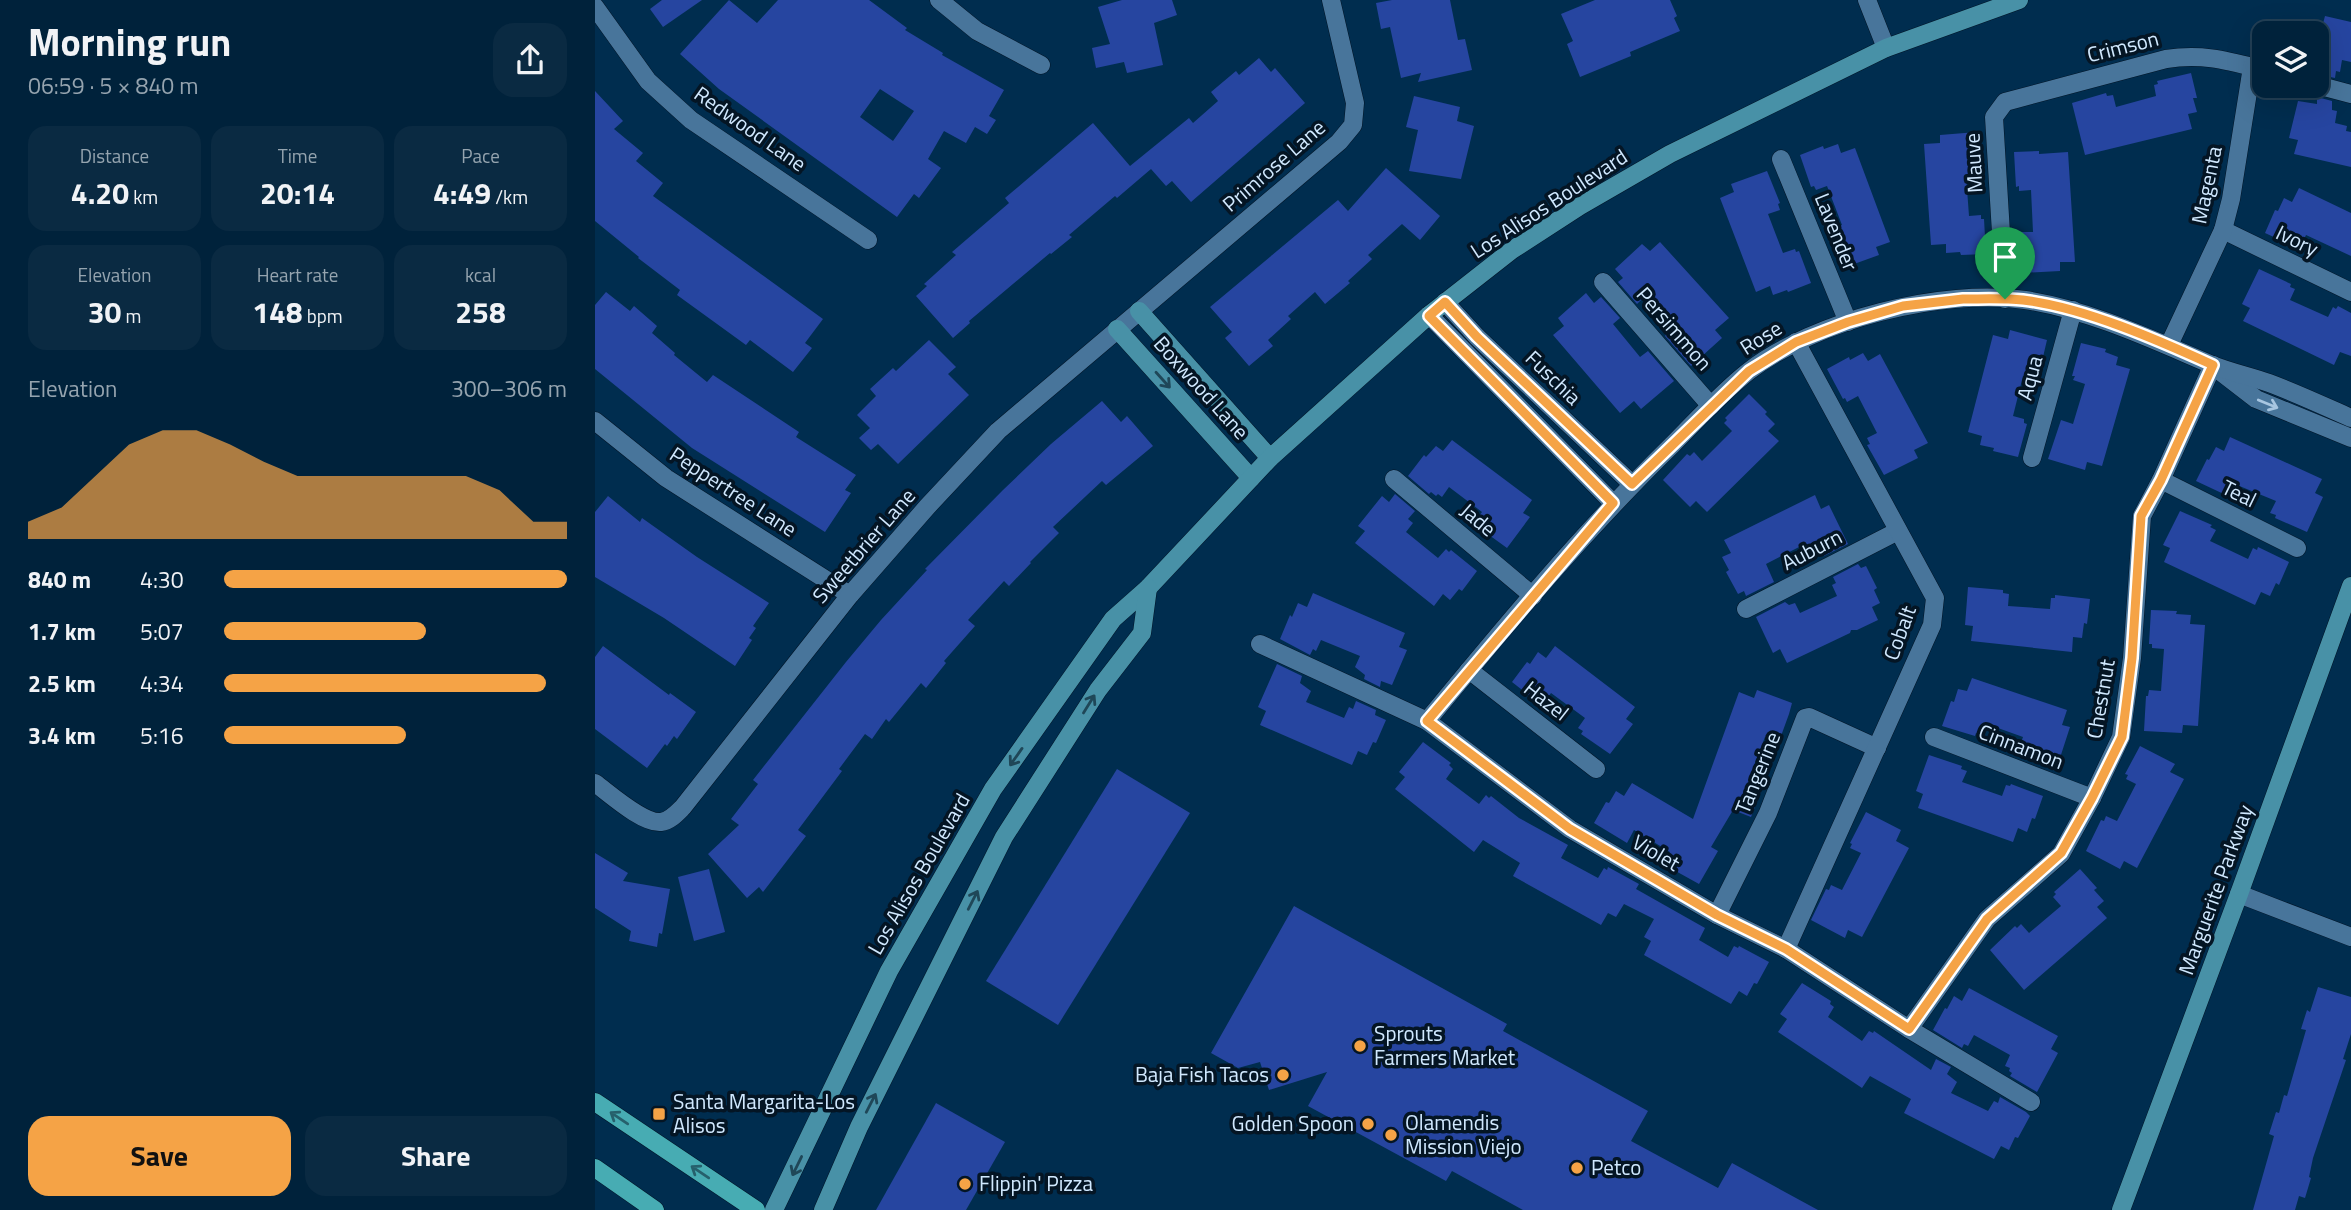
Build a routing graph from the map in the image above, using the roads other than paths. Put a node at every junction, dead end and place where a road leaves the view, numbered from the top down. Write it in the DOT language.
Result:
graph roads {
  1 [pos="939,0"];
  2 [pos="1331,0"];
  3 [pos="1867,0"];
  4 [pos="2019,0"];
  5 [pos="595,7"];
  6 [pos="1886,48"];
  7 [pos="1041,65"];
  8 [pos="2252,68"];
  9 [pos="2329,88"];
  10 [pos="2351,94"];
  11 [pos="2252,98"];
  12 [pos="1998,110"];
  13 [pos="1781,159"];
  14 [pos="2223,230"];
  15 [pos="868,240"];
  16 [pos="1603,282"];
  17 [pos="2351,292"];
  18 [pos="2005,299"];
  19 [pos="1445,302"];
  20 [pos="2073,310"];
  21 [pos="1429,316"];
  22 [pos="1127,321"];
  23 [pos="1848,322"];
  24 [pos="1796,342"];
  25 [pos="2169,345"];
  26 [pos="2213,365"];
  27 [pos="1711,406"];
  28 [pos="2351,418"];
  29 [pos="595,421"];
  30 [pos="2351,438"];
  31 [pos="1270,458"];
  32 [pos="2032,458"];
  33 [pos="1251,478"];
  34 [pos="1394,479"];
  35 [pos="2161,480"];
  36 [pos="1632,484"];
  37 [pos="1613,503"];
  38 [pos="1898,531"];
  39 [pos="2297,548"];
  40 [pos="2351,586"];
  41 [pos="1148,588"];
  42 [pos="850,595"];
  43 [pos="1533,596"];
  44 [pos="1746,609"];
  45 [pos="1260,644"];
  46 [pos="1469,670"];
  47 [pos="1427,721"];
  48 [pos="1934,737"];
  49 [pos="1877,748"];
  50 [pos="1596,769"];
  51 [pos="595,783"];
  52 [pos="2092,798"];
  53 [pos="2239,894"];
  54 [pos="1717,915"];
  55 [pos="2351,937"];
  56 [pos="1786,949"];
  57 [pos="1909,1029"];
  58 [pos="595,1102"];
  59 [pos="2031,1102"];
  60 [pos="595,1168"];
  61 [pos="655,1210"];
  62 [pos="756,1210"];
  63 [pos="774,1210"];
  64 [pos="823,1210"];
  65 [pos="2121,1210"];
  1 -- 7 [label="street"];
  2 -- 22 [label="street, Primrose Lane"];
  3 -- 6 [label="street"];
  4 -- 6 [label="main road, Los Alisos Boulevard"];
  5 -- 15 [label="street, Redwood Lane"];
  6 -- 19 [label="main road, Los Alisos Boulevard"];
  8 -- 12 [label="street, Crimson"];
  9 -- 10 [label="street"];
  11 -- 14 [label="street, Magenta"];
  12 -- 18 [label="street, Mauve"];
  13 -- 23 [label="street, Lavender"];
  14 -- 17 [label="street, Ivory"];
  14 -- 25 [label="street, Magenta"];
  16 -- 27 [label="street, Persimmon"];
  18 -- 20 [label="street, Rose"];
  18 -- 23 [label="street, Rose"];
  19 -- 21 [label="main road, Los Alisos Boulevard"];
  19 -- 36 [label="street, Fuschia"];
  20 -- 25 [label="street, Rose"];
  20 -- 32 [label="street, Aqua"];
  21 -- 31 [label="main road, Los Alisos Boulevard"];
  21 -- 37 [label="street"];
  22 -- 31 [label="main road, Boxwood Lane"];
  22 -- 33 [label="main road, Boxwood Lane, one-way"];
  22 -- 42 [label="street, Sweetbrier Lane"];
  23 -- 24 [label="street, Rose"];
  24 -- 27 [label="street, Rose"];
  24 -- 38 [label="street, Cobalt"];
  25 -- 26 [label="street, Rose"];
  26 -- 28 [label="street, Rose"];
  26 -- 30 [label="street, Rose, one-way"];
  26 -- 35 [label="street, Chestnut"];
  27 -- 36 [label="street, Rose"];
  29 -- 42 [label="street, Peppertree Lane"];
  31 -- 33 [label="main road, Los Alisos Boulevard"];
  33 -- 41 [label="main road, Los Alisos Boulevard"];
  34 -- 43 [label="street, Jade"];
  35 -- 39 [label="street, Teal"];
  35 -- 52 [label="street, Chestnut"];
  36 -- 37 [label="street, Rose"];
  37 -- 43 [label="street, Rose"];
  38 -- 44 [label="street, Auburn"];
  38 -- 49 [label="street, Cobalt"];
  40 -- 53 [label="main road, Marguerite Parkway"];
  41 -- 63 [label="main road, Los Alisos Boulevard, one-way"];
  64 -- 41 [label="main road, one-way"];
  42 -- 51 [label="street, Sweetbrier Lane"];
  43 -- 46 [label="street, Rose"];
  45 -- 47 [label="street, Violet"];
  46 -- 47 [label="street, Rose"];
  46 -- 50 [label="street, Hazel"];
  47 -- 54 [label="street, Violet"];
  48 -- 52 [label="street, Cinnamon"];
  49 -- 54 [label="street, Tangerine"];
  49 -- 56 [label="street, Cobalt"];
  52 -- 57 [label="street, Chestnut"];
  53 -- 55 [label="street"];
  53 -- 65 [label="main road, Marguerite Parkway"];
  54 -- 56 [label="street, Violet"];
  56 -- 57 [label="street, Violet"];
  57 -- 59 [label="street, Violet"];
  62 -- 58 [label="main road, one-way"];
  60 -- 61 [label="main road"];
}
